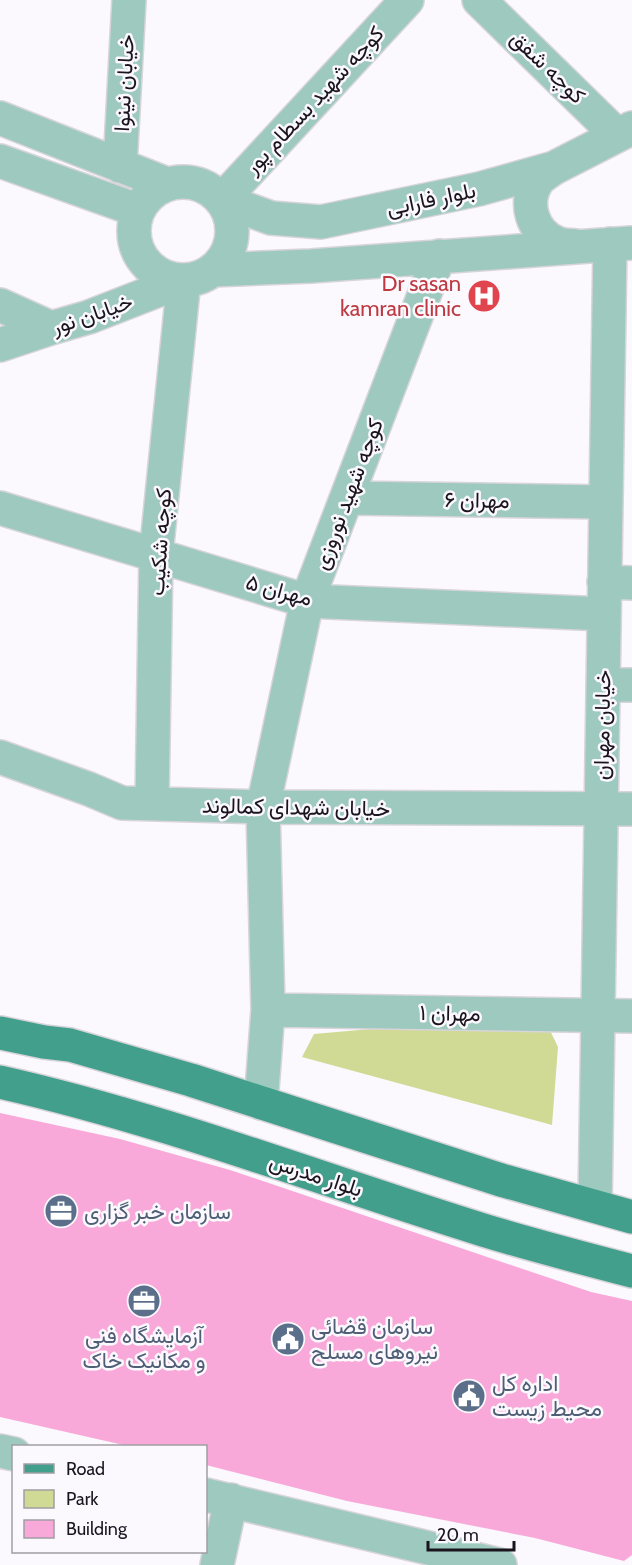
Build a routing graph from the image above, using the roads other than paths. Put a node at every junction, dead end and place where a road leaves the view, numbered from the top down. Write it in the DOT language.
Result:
graph roads {
  1 [pos="129,0"];
  2 [pos="407,0"];
  3 [pos="479,0"];
  4 [pos="0,118"];
  5 [pos="625,131"];
  6 [pos="0,161"];
  7 [pos="120,166"];
  8 [pos="554,168"];
  9 [pos="167,184"];
  10 [pos="222,200"];
  11 [pos="138,210"];
  12 [pos="621,244"];
  13 [pos="577,246"];
  14 [pos="439,256"];
  15 [pos="198,275"];
  16 [pos="0,305"];
  17 [pos="51,328"];
  18 [pos="0,345"];
  19 [pos="620,379"];
  20 [pos="347,498"];
  21 [pos="606,502"];
  22 [pos="0,508"];
  23 [pos="156,554"];
  24 [pos="613,593"];
  25 [pos="307,601"];
  26 [pos="618,685"];
  27 [pos="0,757"];
  28 [pos="152,804"];
  29 [pos="263,807"];
  30 [pos="616,808"];
  31 [pos="268,1010"];
  32 [pos="598,1015"];
  33 [pos="632,1016"];
  34 [pos="0,1033"];
  35 [pos="0,1082"];
  36 [pos="261,1103"];
  37 [pos="595,1206"];
  38 [pos="632,1217"];
  39 [pos="632,1271"];
  40 [pos="218,1497"];
  41 [pos="218,1565"];
  42 [pos="500,1565"];
  1 -- 7 [label="street, خیابان نینوا"];
  2 -- 10 [label="street, کوچه شهید بسطام پور"];
  3 -- 5 [label="street, کوچه شفق"];
  4 -- 7 [label="street"];
  5 -- 8 [label="street, بلوار فارابی"];
  6 -- 11 [label="street"];
  7 -- 9 [label="street"];
  8 -- 10 [label="street, بلوار فارابی"];
  8 -- 13 [label="street"];
  9 -- 10 [label="street"];
  9 -- 11 [label="street"];
  10 -- 15 [label="street"];
  11 -- 15 [label="street"];
  12 -- 13 [label="street"];
  12 -- 19 [label="street, خیابان مهران"];
  13 -- 14 [label="street"];
  14 -- 15 [label="street"];
  14 -- 20 [label="street, کوچه شهید نوروزی"];
  15 -- 17 [label="street, خیابان نور"];
  15 -- 23 [label="street, کوچه شکیب"];
  16 -- 17 [label="street"];
  17 -- 18 [label="street, خیابان نور"];
  19 -- 21 [label="street, خیابان مهران"];
  20 -- 21 [label="street, مهران ۶"];
  20 -- 25 [label="street, کوچه شهید نوروزی"];
  21 -- 24 [label="street, خیابان مهران"];
  22 -- 23 [label="street, مهران ۵"];
  23 -- 25 [label="street, مهران ۵"];
  23 -- 28 [label="street, کوچه شکیب"];
  24 -- 25 [label="street, مهران ۵"];
  24 -- 26 [label="street, خیابان مهران"];
  25 -- 29 [label="street, کوچه شهید نوروزی"];
  26 -- 30 [label="street, خیابان مهران"];
  27 -- 28 [label="street, خیابان شهدای کمالوند"];
  28 -- 29 [label="street, خیابان شهدای کمالوند"];
  29 -- 30 [label="street, خیابان شهدای کمالوند"];
  29 -- 31 [label="street, کوچه شهید نوروزی"];
  30 -- 32 [label="street, خیابان مهران"];
  31 -- 32 [label="street, مهران ۱"];
  31 -- 36 [label="street, کوچه شهید نوروزی"];
  32 -- 33 [label="street, مهران ۱"];
  32 -- 37 [label="street, خیابان مهران"];
  34 -- 36 [label="main road"];
  35 -- 39 [label="main road, بلوار مدرس"];
  36 -- 37 [label="main road"];
  37 -- 38 [label="main road"];
  40 -- 41 [label="street"];
  40 -- 42 [label="street"];
}
